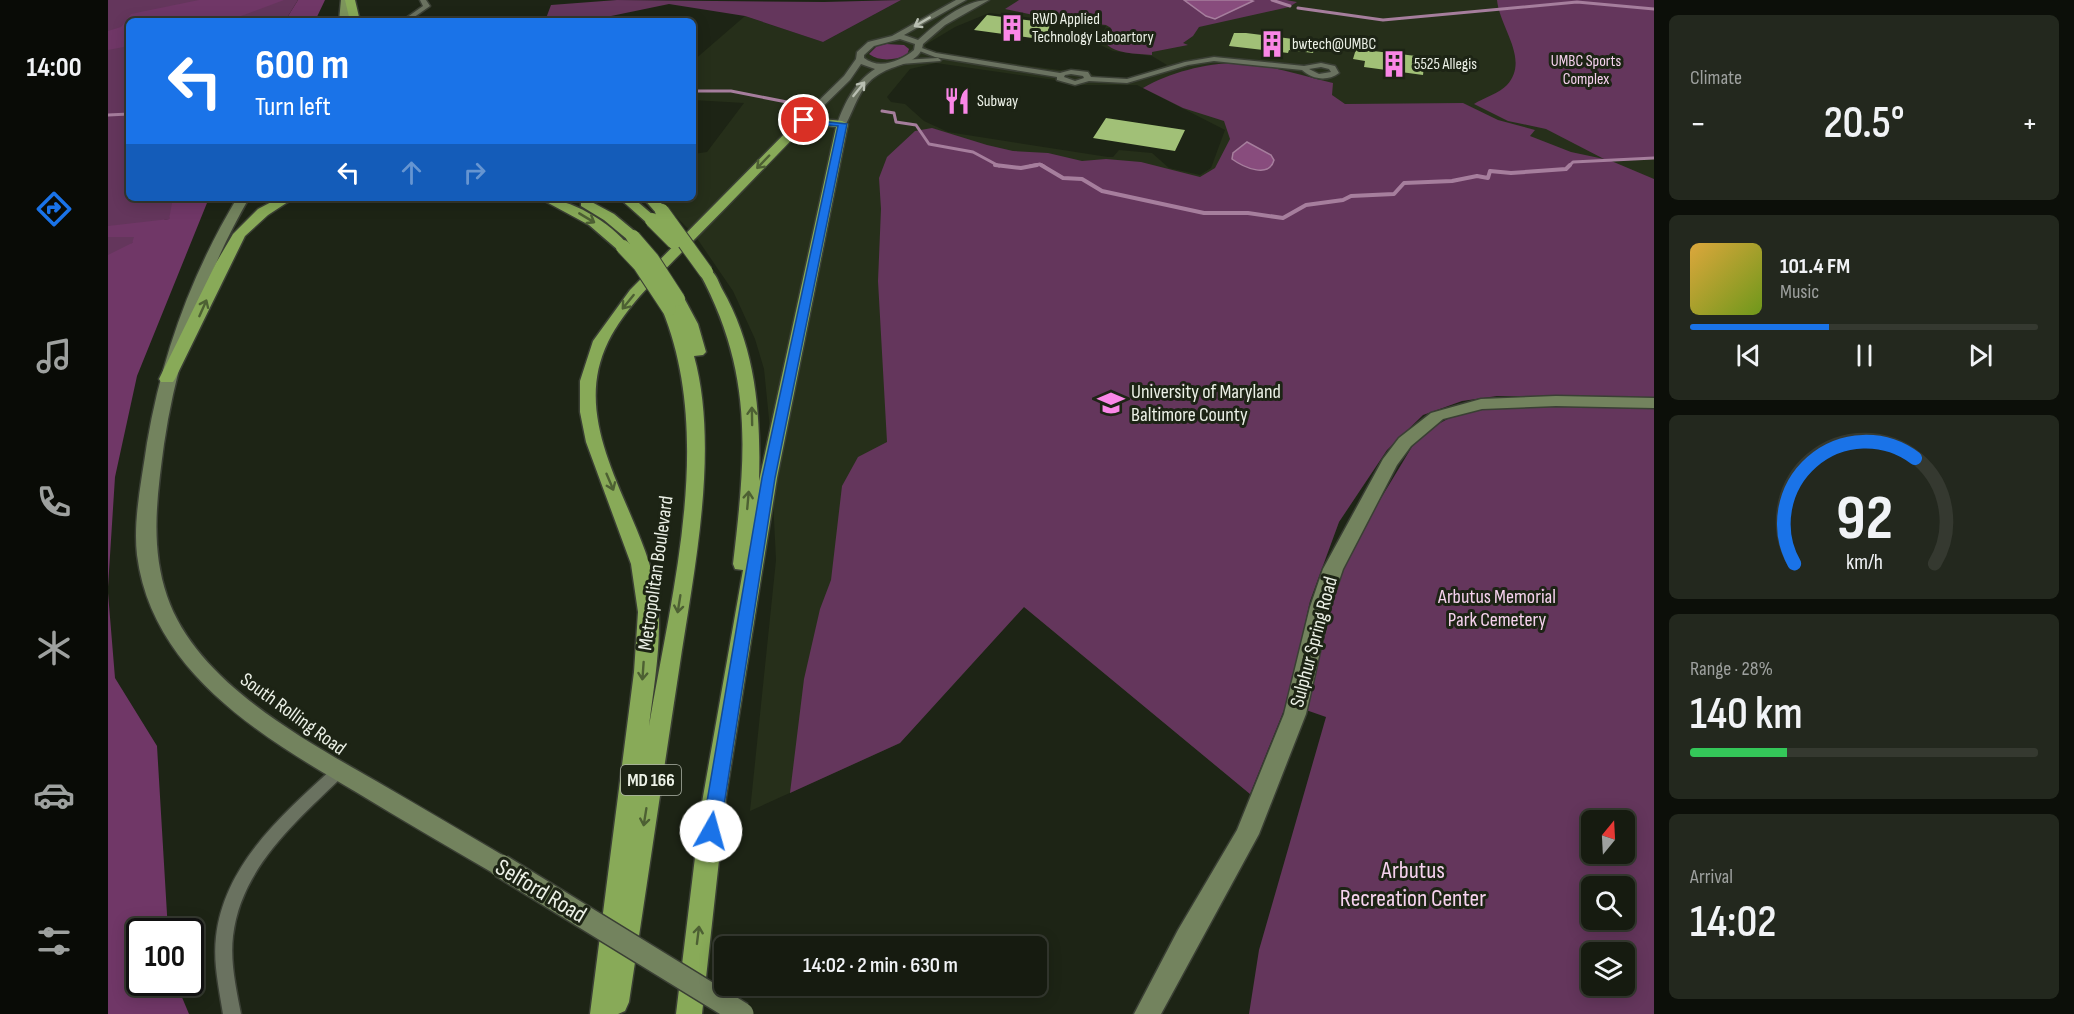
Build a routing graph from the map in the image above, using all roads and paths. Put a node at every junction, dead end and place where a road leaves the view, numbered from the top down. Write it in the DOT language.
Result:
graph roads {
  1 [pos="348,0"];
  2 [pos="423,0"];
  3 [pos="962,0"];
  4 [pos="985,0"];
  5 [pos="345,18"];
  6 [pos="354,18"];
  7 [pos="410,18"];
  8 [pos="891,38"];
  9 [pos="919,46"];
  10 [pos="860,59"];
  11 [pos="902,62"];
  12 [pos="889,66"];
  13 [pos="1011,68"];
  14 [pos="1304,68"];
  15 [pos="1060,75"];
  16 [pos="1089,80"];
  17 [pos="804,120"];
  18 [pos="842,124"];
  19 [pos="241,201"];
  20 [pos="283,201"];
  21 [pos="551,201"];
  22 [pos="579,201"];
  23 [pos="631,201"];
  24 [pos="641,201"];
  25 [pos="650,201"];
  26 [pos="657,216"];
  27 [pos="628,242"];
  28 [pos="167,379"];
  29 [pos="1654,403"];
  30 [pos="339,771"];
  31 [pos="713,808"];
  32 [pos="232,1014"];
  33 [pos="603,1014"];
  34 [pos="614,1014"];
  35 [pos="689,1014"];
  36 [pos="742,1014"];
  37 [pos="1147,1014"];
  1 -- 5 [label="main road"];
  1 -- 6 [label="highway"];
  2 -- 7 [label="street"];
  3 -- 8 [label="street, one-way"];
  4 -- 9 [label="street"];
  8 -- 9 [label="street"];
  8 -- 10 [label="street"];
  9 -- 11 [label="street"];
  9 -- 13 [label="street"];
  10 -- 12 [label="street"];
  10 -- 17 [label="street"];
  11 -- 12 [label="street"];
  11 -- 13 [label="street"];
  18 -- 12 [label="street, one-way"];
  13 -- 15 [label="street"];
  14 -- 16 [label="street"];
  15 -- 16 [label="street"];
  15 -- 16 [label="street"];
  17 -- 18 [label="highway"];
  17 -- 33 [label="highway, one-way"];
  18 -- 31 [label="highway"];
  19 -- 28 [label="main road, South Rolling Road"];
  28 -- 20 [label="highway, one-way"];
  21 -- 27 [label="highway, Metropolitan Boulevard / MD 166, one-way"];
  22 -- 27 [label="highway"];
  23 -- 26 [label="highway"];
  24 -- 26 [label="highway"];
  25 -- 26 [label="highway"];
  31 -- 26 [label="highway, one-way, bridge"];
  27 -- 34 [label="highway, Metropolitan Boulevard / MD 166, one-way, bridge"];
  28 -- 30 [label="main road, South Rolling Road"];
  29 -- 37 [label="main road, Sulphur Spring Road"];
  30 -- 32 [label="street, South Rolling Road"];
  30 -- 36 [label="main road, Selford Road, bridge"];
  35 -- 31 [label="highway, one-way"];
}
